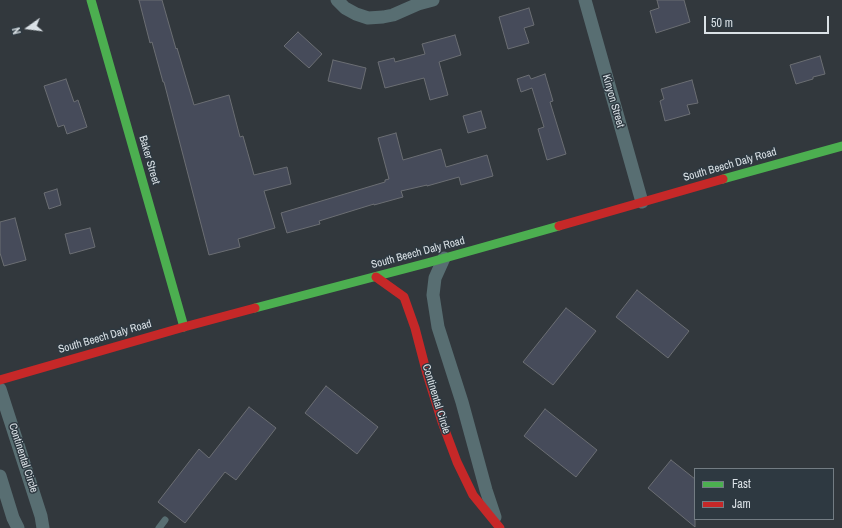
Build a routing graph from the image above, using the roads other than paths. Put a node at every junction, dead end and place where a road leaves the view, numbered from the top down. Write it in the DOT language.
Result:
graph roads {
  1 [pos="91,0"];
  2 [pos="337,0"];
  3 [pos="433,0"];
  4 [pos="585,0"];
  5 [pos="842,146"];
  6 [pos="642,202"];
  7 [pos="444,258"];
  8 [pos="376,277"];
  9 [pos="184,327"];
  10 [pos="0,380"];
  11 [pos="0,390"];
  12 [pos="0,476"];
  13 [pos="166,520"];
  14 [pos="499,526"];
  15 [pos="18,528"];
  16 [pos="43,528"];
  17 [pos="159,528"];
  1 -- 9 [label="street, Baker Street"];
  2 -- 3 [label="street"];
  4 -- 6 [label="street, Kinyon Street"];
  5 -- 6 [label="street, South Beech Daly Road"];
  6 -- 7 [label="street, South Beech Daly Road"];
  7 -- 8 [label="street, South Beech Daly Road"];
  7 -- 14 [label="street, Continental Circle"];
  8 -- 9 [label="street, South Beech Daly Road"];
  8 -- 14 [label="street, Continental Circle"];
  9 -- 10 [label="street, South Beech Daly Road"];
  11 -- 16 [label="street, Continental Circle"];
  12 -- 15 [label="street"];
  13 -- 17 [label="lane"];
}
